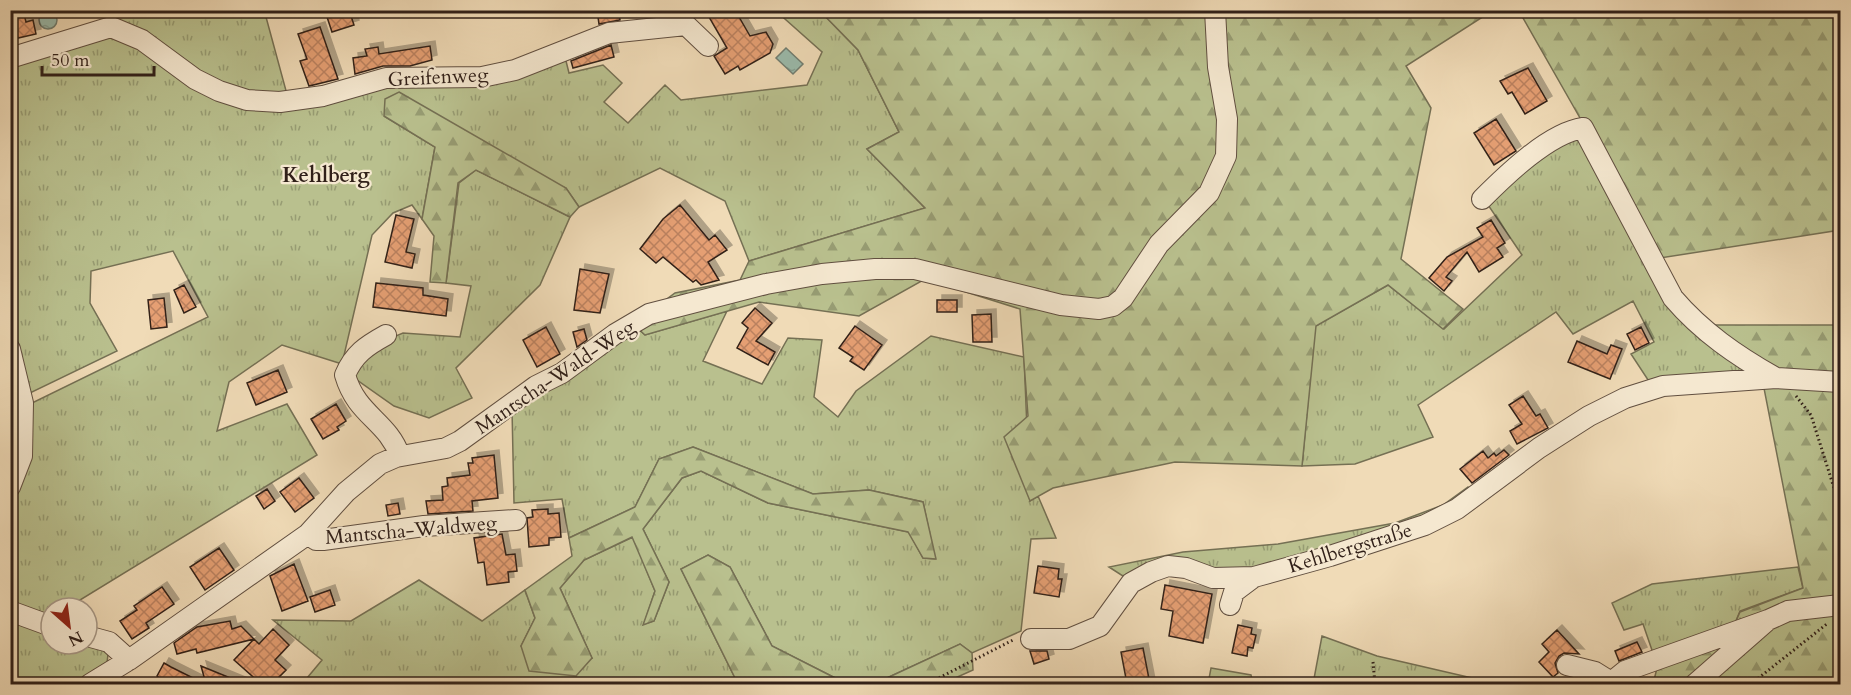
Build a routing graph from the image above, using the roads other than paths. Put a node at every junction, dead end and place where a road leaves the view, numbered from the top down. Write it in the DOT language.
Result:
graph roads {
  1 [pos="1215,10"];
  2 [pos="102,19"];
  3 [pos="708,46"];
  4 [pos="10,58"];
  5 [pos="1482,199"];
  6 [pos="386,335"];
  7 [pos="10,349"];
  8 [pos="1776,378"];
  9 [pos="1840,382"];
  10 [pos="400,456"];
  11 [pos="10,487"];
  12 [pos="516,520"];
  13 [pos="308,534"];
  14 [pos="1254,577"];
  15 [pos="1230,606"];
  16 [pos="10,611"];
  17 [pos="1836,612"];
  18 [pos="1768,621"];
  19 [pos="39,622"];
  20 [pos="99,639"];
  21 [pos="1031,639"];
  22 [pos="129,660"];
  23 [pos="1567,665"];
  24 [pos="90,684"];
  25 [pos="1605,684"];
  26 [pos="1695,684"];
  1 -- 10 [label="street, Mantscha-Wald-Weg"];
  2 -- 3 [label="street, Greifenweg"];
  2 -- 4 [label="street, Greifenweg"];
  5 -- 8 [label="street, Kehlbergstraße"];
  6 -- 10 [label="street"];
  7 -- 11 [label="street"];
  8 -- 9 [label="street, Kehlbergstraße"];
  8 -- 14 [label="street, Kehlbergstraße"];
  10 -- 13 [label="street, Mantscha-Wald-Weg"];
  12 -- 13 [label="street, Mantscha-Waldweg"];
  13 -- 22 [label="street, Mantscha-Wald-Weg"];
  14 -- 15 [label="street"];
  14 -- 21 [label="street, Kehlbergstraße"];
  16 -- 19 [label="street"];
  17 -- 18 [label="street"];
  18 -- 25 [label="street"];
  18 -- 26 [label="street"];
  20 -- 22 [label="street"];
  22 -- 24 [label="street, Mantscha-Wald-Weg"];
  23 -- 25 [label="street"];
}
